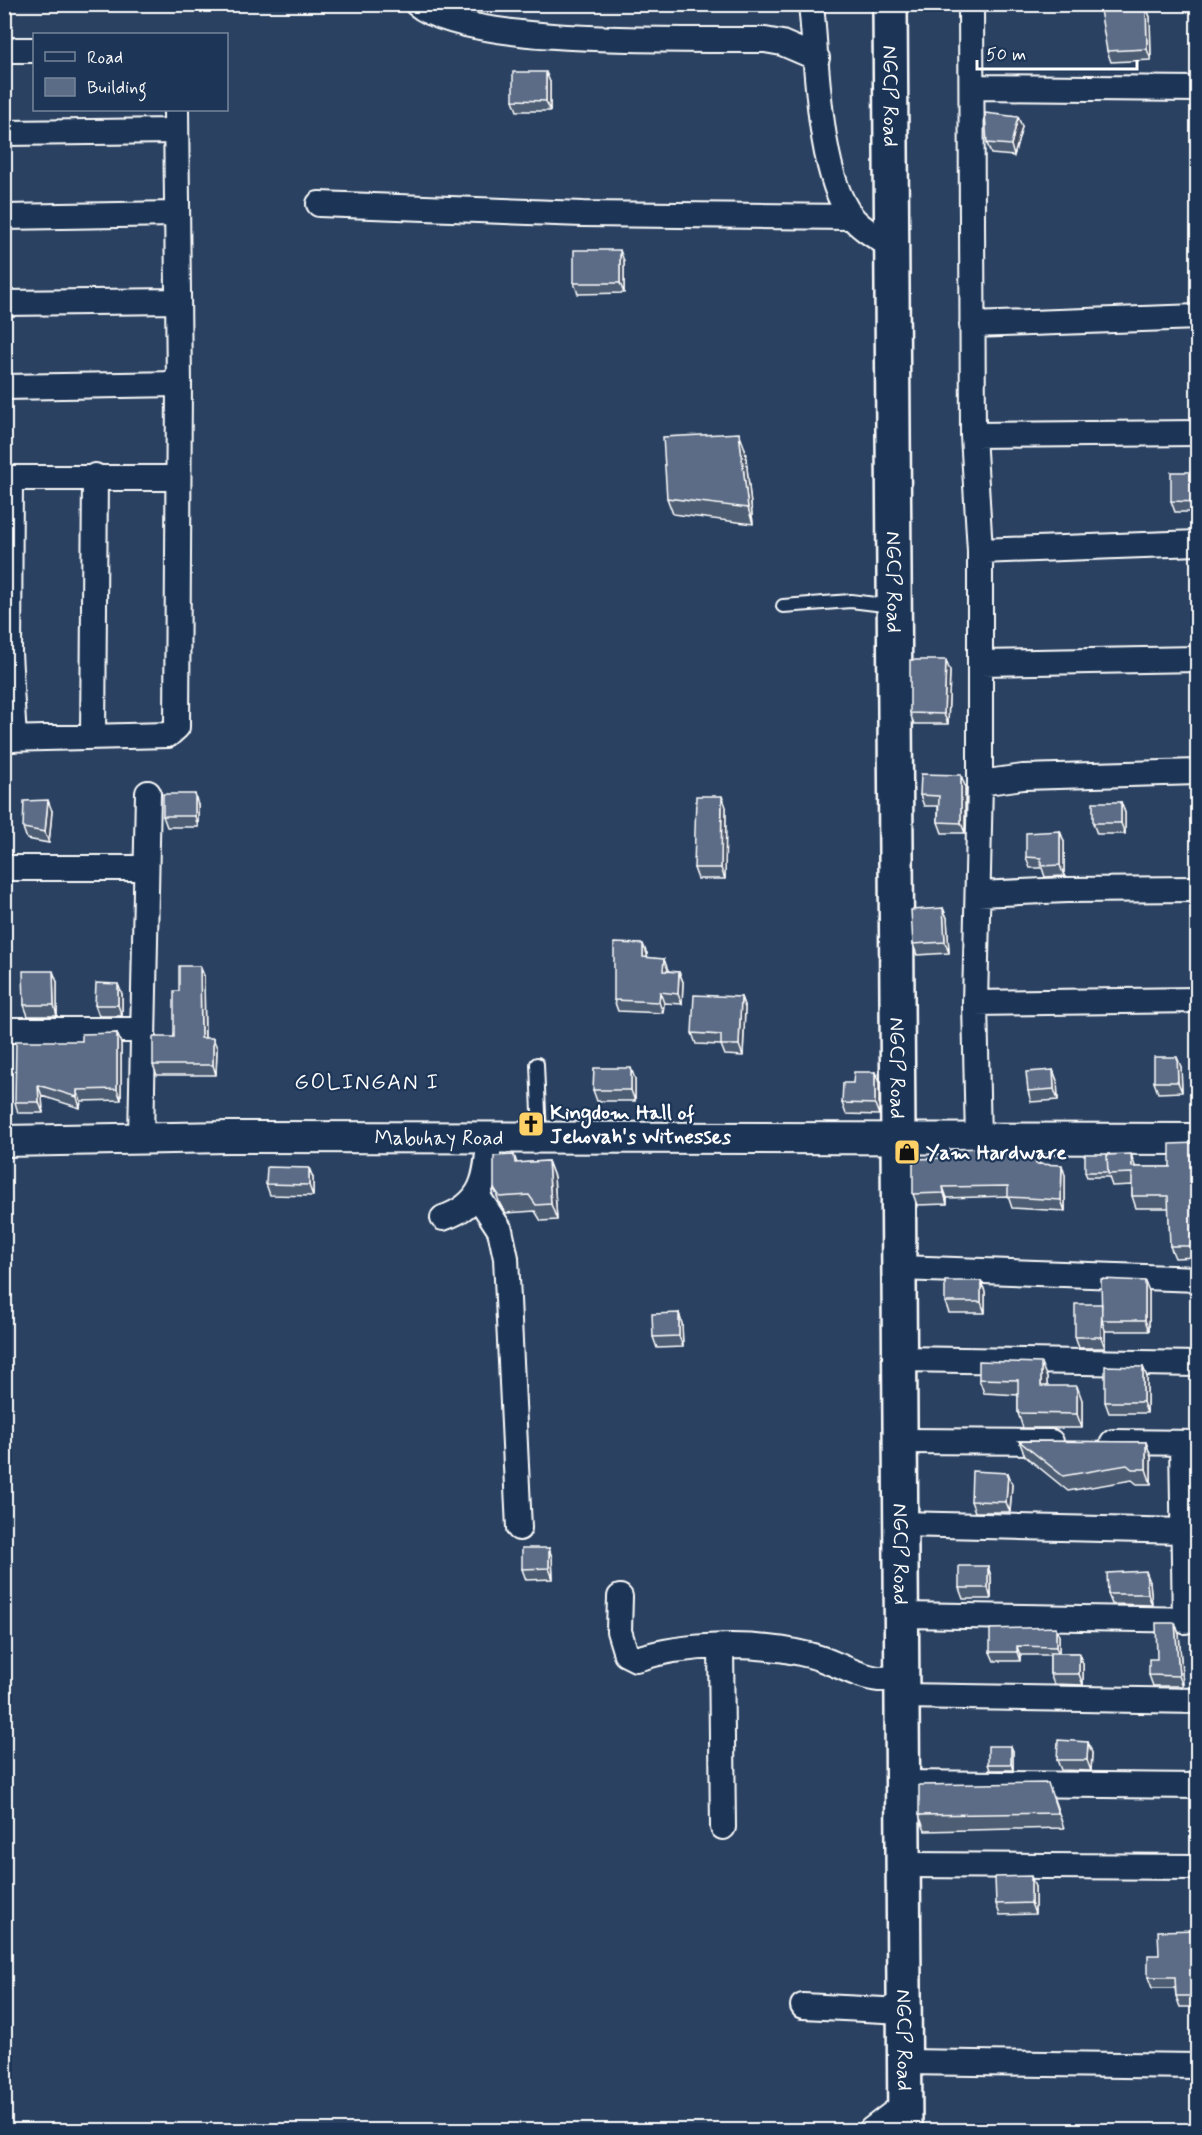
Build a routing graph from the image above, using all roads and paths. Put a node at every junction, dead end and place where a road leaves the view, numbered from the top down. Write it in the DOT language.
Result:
graph roads {
  1 [pos="417,4"];
  2 [pos="811,4"];
  3 [pos="890,4"];
  4 [pos="970,4"];
  5 [pos="4,50"];
  6 [pos="33,50"];
  7 [pos="817,58"];
  8 [pos="972,87"];
  9 [pos="1197,89"];
  10 [pos="176,120"];
  11 [pos="4,133"];
  12 [pos="319,204"];
  13 [pos="176,214"];
  14 [pos="4,217"];
  15 [pos="851,217"];
  16 [pos="891,247"];
  17 [pos="178,300"];
  18 [pos="4,303"];
  19 [pos="1197,317"];
  20 [pos="972,325"];
  21 [pos="179,384"];
  22 [pos="4,387"];
  23 [pos="1197,433"];
  24 [pos="973,435"];
  25 [pos="95,476"];
  26 [pos="7,478"];
  27 [pos="177,478"];
  28 [pos="1197,543"];
  29 [pos="980,551"];
  30 [pos="783,606"];
  31 [pos="893,606"];
  32 [pos="7,654"];
  33 [pos="1197,659"];
  34 [pos="980,663"];
  35 [pos="93,737"];
  36 [pos="9,739"];
  37 [pos="1197,772"];
  38 [pos="980,783"];
  39 [pos="148,793"];
  40 [pos="4,868"];
  41 [pos="146,868"];
  42 [pos="1197,889"];
  43 [pos="978,894"];
  44 [pos="1197,1000"];
  45 [pos="975,1003"];
  46 [pos="4,1030"];
  47 [pos="141,1030"];
  48 [pos="537,1064"];
  49 [pos="489,1137"];
  50 [pos="540,1137"];
  51 [pos="141,1138"];
  52 [pos="899,1139"];
  53 [pos="1197,1139"];
  54 [pos="978,1140"];
  55 [pos="4,1141"];
  56 [pos="477,1195"];
  57 [pos="443,1218"];
  58 [pos="900,1268"];
  59 [pos="1197,1279"];
  60 [pos="900,1359"];
  61 [pos="1197,1364"];
  62 [pos="901,1441"];
  63 [pos="1190,1443"];
  64 [pos="901,1524"];
  65 [pos="519,1528"];
  66 [pos="1185,1531"];
  67 [pos="620,1597"];
  68 [pos="902,1615"];
  69 [pos="1191,1620"];
  70 [pos="721,1647"];
  71 [pos="902,1687"];
  72 [pos="1197,1701"];
  73 [pos="903,1783"];
  74 [pos="1197,1786"];
  75 [pos="723,1827"];
  76 [pos="904,1865"];
  77 [pos="1197,1867"];
  78 [pos="803,2006"];
  79 [pos="904,2011"];
  80 [pos="905,2062"];
  81 [pos="1197,2066"];
  82 [pos="905,2117"];
  83 [pos="870,2130"];
  1 -- 7 [label="street"];
  2 -- 7 [label="street"];
  3 -- 16 [label="main road, NGCP Road"];
  4 -- 8 [label="street"];
  5 -- 6 [label="street"];
  7 -- 15 [label="street"];
  8 -- 9 [label="street"];
  8 -- 20 [label="street"];
  10 -- 11 [label="street"];
  10 -- 13 [label="street"];
  12 -- 15 [label="street"];
  13 -- 14 [label="street"];
  13 -- 17 [label="street"];
  15 -- 16 [label="street"];
  16 -- 31 [label="main road, NGCP Road"];
  17 -- 18 [label="street"];
  17 -- 21 [label="street"];
  19 -- 20 [label="street"];
  20 -- 24 [label="street"];
  21 -- 22 [label="street"];
  21 -- 27 [label="street"];
  23 -- 24 [label="street"];
  24 -- 29 [label="street"];
  25 -- 26 [label="street"];
  25 -- 27 [label="street"];
  25 -- 35 [label="street"];
  26 -- 32 [label="street"];
  27 -- 35 [label="street"];
  28 -- 29 [label="street"];
  29 -- 34 [label="street"];
  30 -- 31 [label="lane"];
  31 -- 52 [label="main road, NGCP Road"];
  32 -- 36 [label="street"];
  33 -- 34 [label="street"];
  34 -- 38 [label="street"];
  35 -- 36 [label="street"];
  37 -- 38 [label="street"];
  38 -- 43 [label="street"];
  39 -- 41 [label="street"];
  40 -- 41 [label="street"];
  41 -- 47 [label="street"];
  42 -- 43 [label="street"];
  43 -- 45 [label="street"];
  44 -- 45 [label="street"];
  45 -- 54 [label="street"];
  46 -- 47 [label="street"];
  47 -- 51 [label="street"];
  48 -- 50 [label="lane"];
  49 -- 50 [label="street, Mabuhay Road"];
  49 -- 51 [label="street, Mabuhay Road"];
  49 -- 56 [label="street"];
  50 -- 52 [label="street, Mabuhay Road"];
  51 -- 55 [label="street, Mabuhay Road"];
  52 -- 54 [label="street, Mabuhay Road"];
  52 -- 58 [label="main road, NGCP Road"];
  53 -- 54 [label="street, Mabuhay Road"];
  56 -- 57 [label="street"];
  56 -- 65 [label="street"];
  58 -- 59 [label="street"];
  58 -- 60 [label="main road, NGCP Road"];
  60 -- 61 [label="street"];
  60 -- 62 [label="main road, NGCP Road"];
  62 -- 63 [label="street"];
  62 -- 64 [label="main road, NGCP Road"];
  63 -- 66 [label="street"];
  64 -- 66 [label="street"];
  64 -- 68 [label="main road, NGCP Road"];
  66 -- 69 [label="street"];
  67 -- 70 [label="street"];
  68 -- 69 [label="street"];
  68 -- 71 [label="main road, NGCP Road"];
  70 -- 71 [label="street"];
  70 -- 75 [label="street"];
  71 -- 72 [label="street"];
  71 -- 73 [label="main road, NGCP Road"];
  73 -- 74 [label="street"];
  73 -- 76 [label="main road, NGCP Road"];
  76 -- 77 [label="street"];
  76 -- 79 [label="main road, NGCP Road"];
  78 -- 79 [label="street"];
  79 -- 80 [label="main road, NGCP Road"];
  80 -- 81 [label="street"];
  80 -- 82 [label="main road, NGCP Road"];
  82 -- 83 [label="street"];
}
